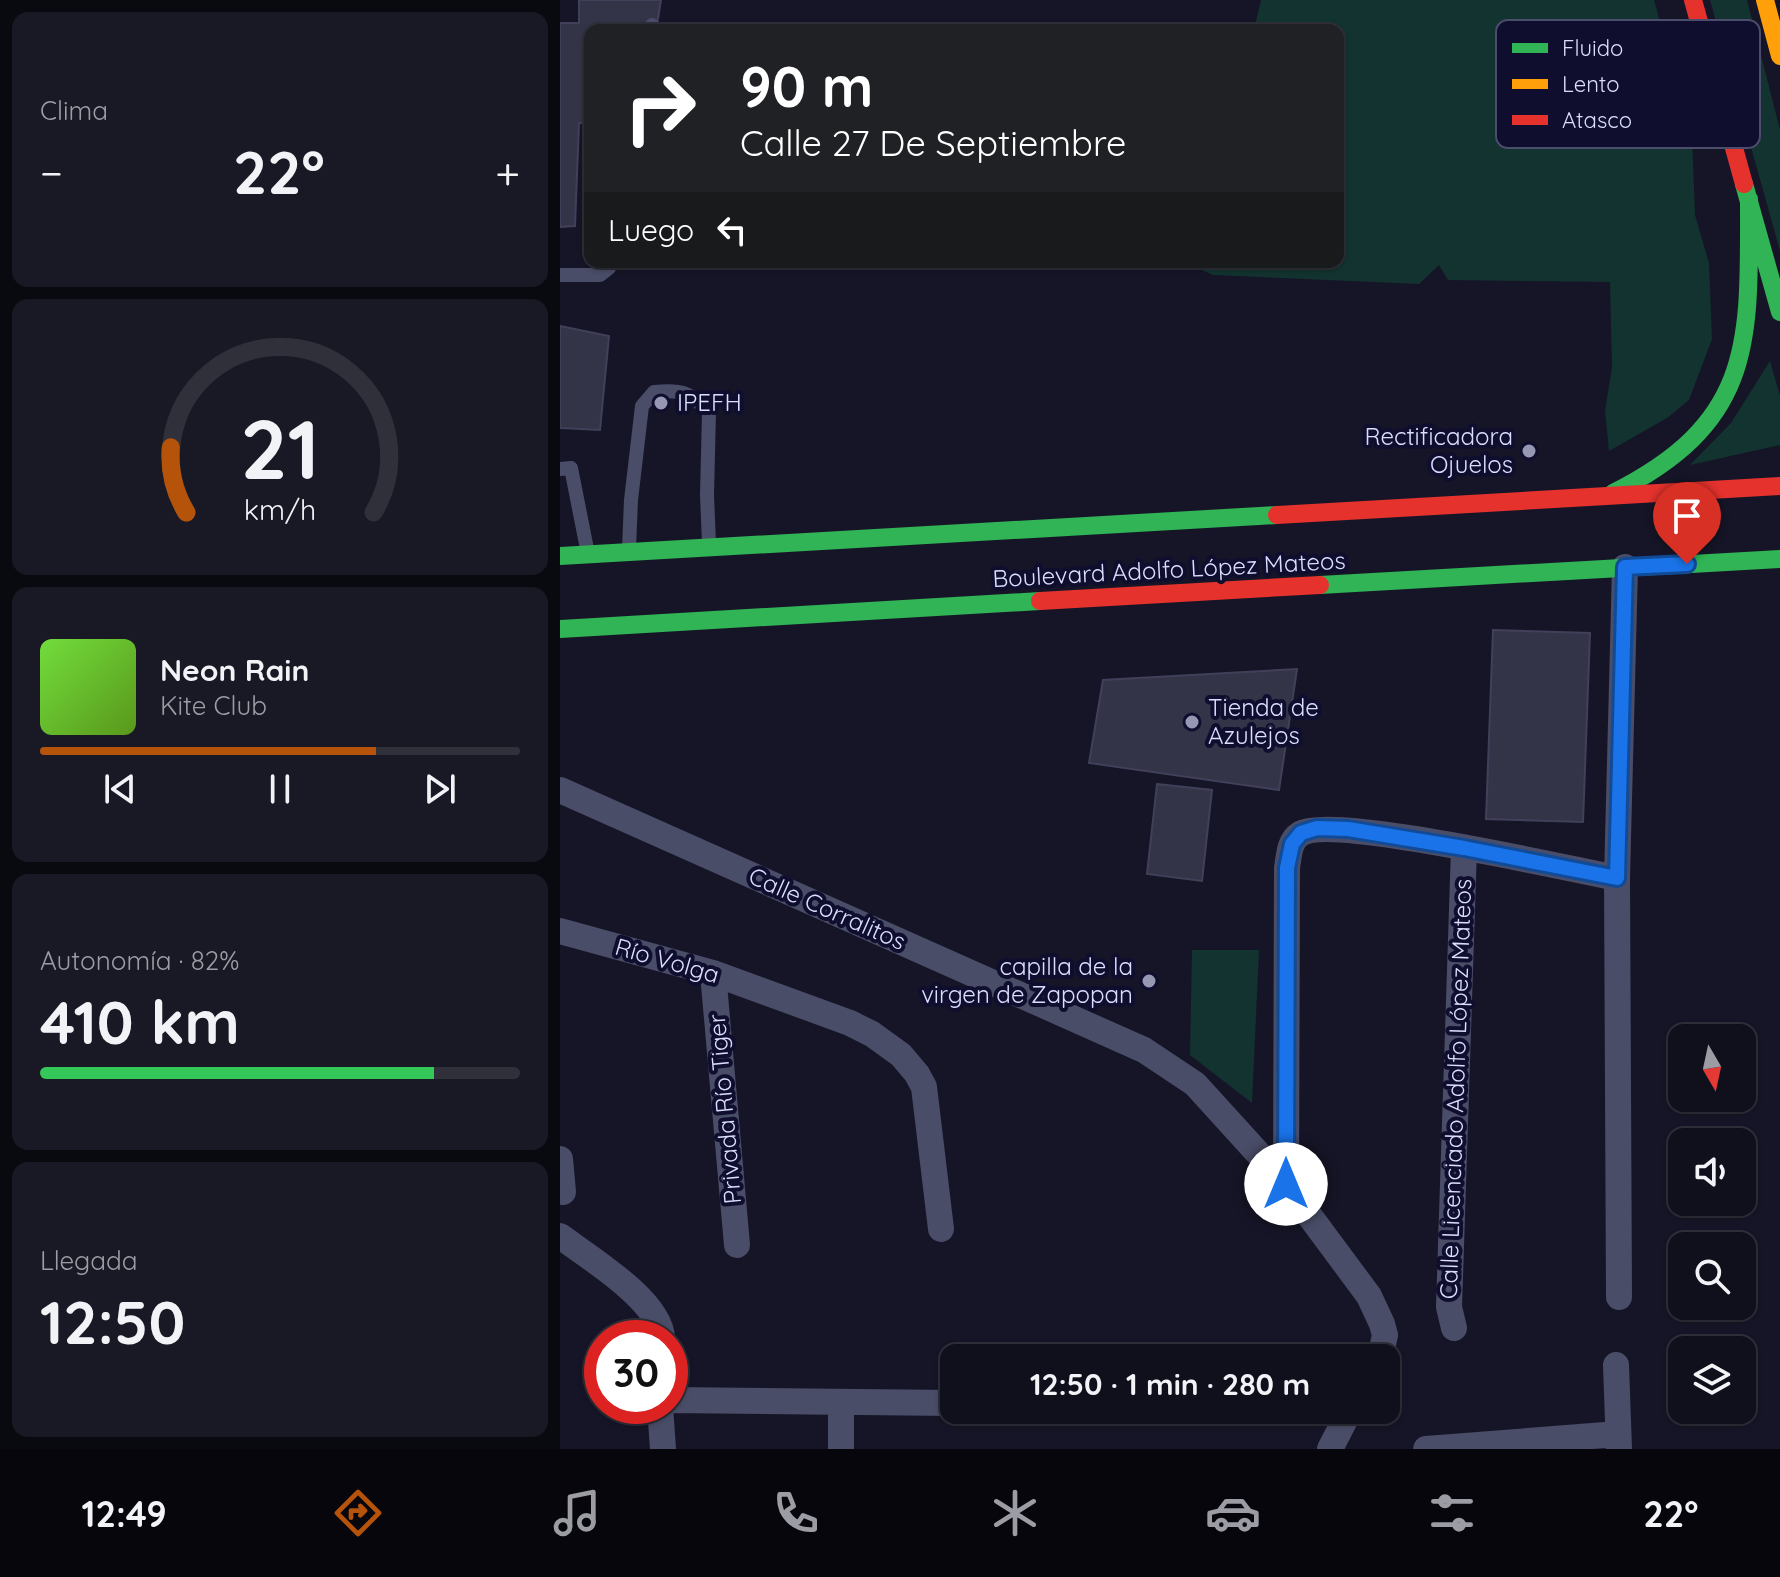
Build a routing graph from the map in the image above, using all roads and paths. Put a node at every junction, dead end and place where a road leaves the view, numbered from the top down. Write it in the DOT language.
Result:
graph roads {
  1 [pos="1693,0"];
  2 [pos="1765,0"];
  3 [pos="1699,20"];
  4 [pos="1780,56"];
  5 [pos="1735,148"];
  6 [pos="1749,199"];
  7 [pos="609,268"];
  8 [pos="560,275"];
  9 [pos="1780,312"];
  10 [pos="560,469"];
  11 [pos="1780,486"];
  12 [pos="1607,495"];
  13 [pos="710,547"];
  14 [pos="629,552"];
  15 [pos="588,554"];
  16 [pos="560,556"];
  17 [pos="1780,559"];
  18 [pos="1625,567"];
  19 [pos="560,629"];
  20 [pos="560,790"];
  21 [pos="1464,848"];
  22 [pos="1617,878"];
  23 [pos="560,931"];
  24 [pos="713,973"];
  25 [pos="560,1159"];
  26 [pos="1286,1184"];
  27 [pos="563,1192"];
  28 [pos="941,1229"];
  29 [pos="560,1236"];
  30 [pos="737,1245"];
  31 [pos="1619,1297"];
  32 [pos="652,1320"];
  33 [pos="1454,1328"];
  34 [pos="1382,1344"];
  35 [pos="1616,1365"];
  36 [pos="688,1400"];
  37 [pos="841,1403"];
  38 [pos="940,1403"];
  39 [pos="661,1424"];
  40 [pos="1343,1424"];
  41 [pos="1618,1442"];
  42 [pos="663,1449"];
  43 [pos="841,1449"];
  44 [pos="1330,1449"];
  45 [pos="1426,1449"];
  1 -- 3 [label="main road"];
  2 -- 4 [label="main road"];
  5 -- 6 [label="main road"];
  6 -- 9 [label="main road"];
  6 -- 12 [label="main road"];
  7 -- 8 [label="lane"];
  10 -- 15 [label="lane"];
  11 -- 12 [label="main road, Boulevard Adolfo López Mateos"];
  12 -- 13 [label="main road, Boulevard Adolfo López Mateos"];
  13 -- 14 [label="main road, Boulevard Adolfo López Mateos"];
  13 -- 14 [label="lane"];
  14 -- 15 [label="main road, Boulevard Adolfo López Mateos"];
  15 -- 16 [label="main road, Boulevard Adolfo López Mateos"];
  17 -- 18 [label="main road, Boulevard Adolfo López Mateos"];
  18 -- 19 [label="main road, Boulevard Adolfo López Mateos"];
  18 -- 22 [label="street"];
  20 -- 26 [label="street, Calle Corralitos"];
  21 -- 22 [label="street"];
  21 -- 26 [label="street"];
  21 -- 33 [label="street, Calle Licenciado Adolfo López Mateos"];
  22 -- 31 [label="street"];
  23 -- 24 [label="street, Río Volga"];
  24 -- 28 [label="street, Río Volga"];
  24 -- 30 [label="street, Privada Río Tiger"];
  25 -- 27 [label="street"];
  26 -- 34 [label="street, Calle Corralitos"];
  29 -- 32 [label="street"];
  35 -- 41 [label="street"];
  36 -- 37 [label="street"];
  37 -- 38 [label="street"];
  37 -- 43 [label="street"];
  39 -- 42 [label="street"];
  40 -- 44 [label="street"];
  41 -- 45 [label="street"];
}
